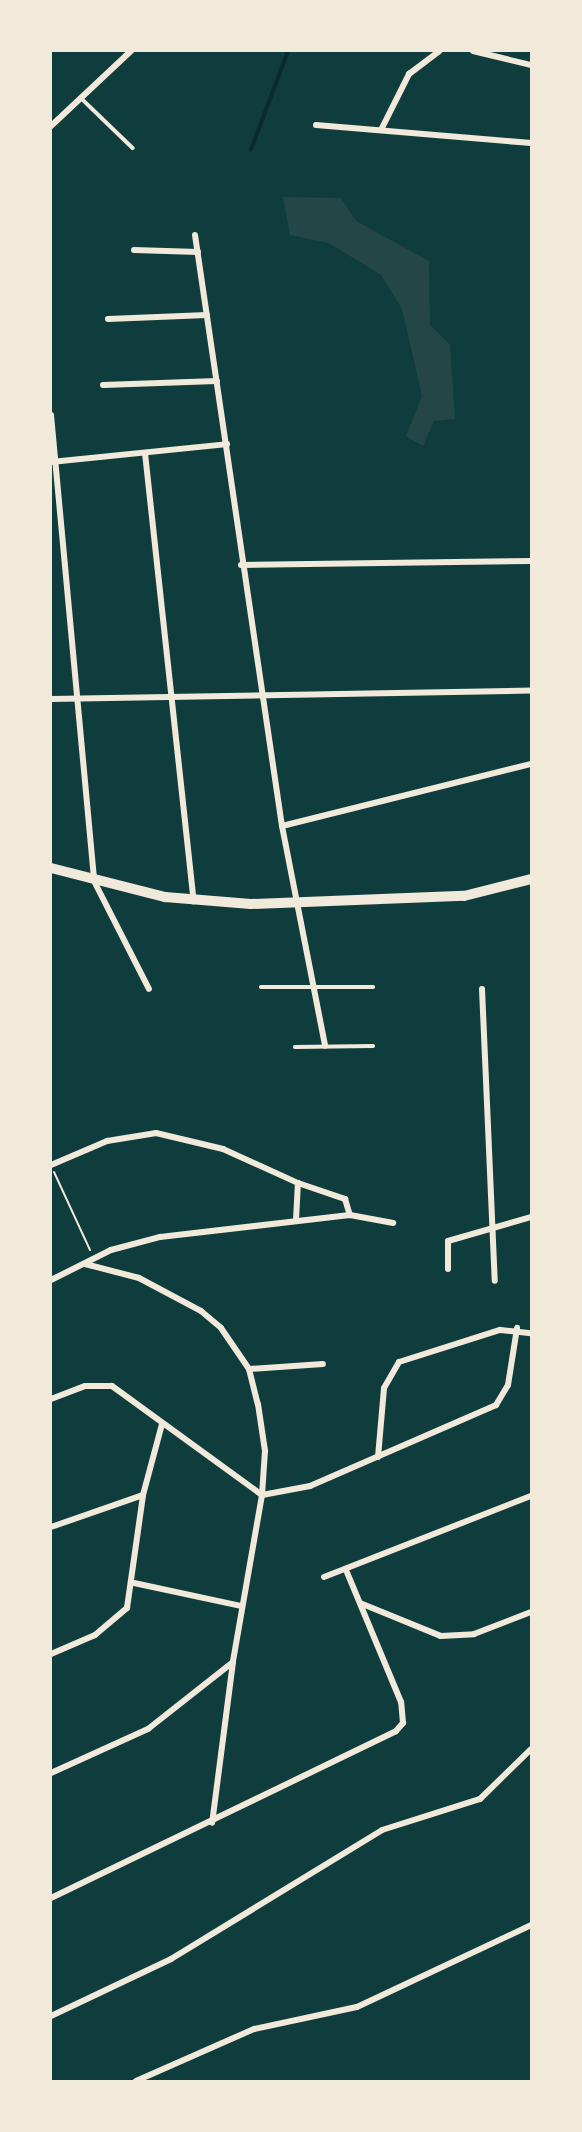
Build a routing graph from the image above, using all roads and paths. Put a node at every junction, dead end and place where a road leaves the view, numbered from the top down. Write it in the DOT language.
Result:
graph roads {
  1 [pos="131,51"];
  2 [pos="439,51"];
  3 [pos="473,51"];
  4 [pos="531,65"];
  5 [pos="80,98"];
  6 [pos="316,125"];
  7 [pos="51,126"];
  8 [pos="381,130"];
  9 [pos="531,143"];
  10 [pos="133,148"];
  11 [pos="195,235"];
  12 [pos="134,250"];
  13 [pos="198,251"];
  14 [pos="208,315"];
  15 [pos="107,319"];
  16 [pos="217,381"];
  17 [pos="103,385"];
  18 [pos="51,415"];
  19 [pos="227,444"];
  20 [pos="145,453"];
  21 [pos="53,462"];
  22 [pos="531,561"];
  23 [pos="242,565"];
  24 [pos="531,691"];
  25 [pos="265,696"];
  26 [pos="51,699"];
  27 [pos="76,699"];
  28 [pos="170,700"];
  29 [pos="531,764"];
  30 [pos="282,826"];
  31 [pos="51,868"];
  32 [pos="531,880"];
  33 [pos="94,881"];
  34 [pos="194,901"];
  35 [pos="295,904"];
  36 [pos="261,987"];
  37 [pos="314,987"];
  38 [pos="373,987"];
  39 [pos="149,989"];
  40 [pos="482,989"];
  41 [pos="325,1046"];
  42 [pos="373,1046"];
  43 [pos="295,1047"];
  44 [pos="51,1165"];
  45 [pos="298,1184"];
  46 [pos="351,1215"];
  47 [pos="531,1217"];
  48 [pos="296,1220"];
  49 [pos="393,1223"];
  50 [pos="493,1229"];
  51 [pos="94,1259"];
  52 [pos="85,1264"];
  53 [pos="448,1269"];
  54 [pos="51,1280"];
  55 [pos="495,1281"];
  56 [pos="517,1328"];
  57 [pos="531,1333"];
  58 [pos="323,1364"];
  59 [pos="249,1369"];
  60 [pos="51,1399"];
  61 [pos="162,1424"];
  62 [pos="379,1457"];
  63 [pos="143,1495"];
  64 [pos="262,1495"];
  65 [pos="531,1496"];
  66 [pos="51,1527"];
  67 [pos="347,1572"];
  68 [pos="324,1577"];
  69 [pos="134,1583"];
  70 [pos="360,1603"];
  71 [pos="241,1606"];
  72 [pos="531,1612"];
  73 [pos="51,1654"];
  74 [pos="233,1662"];
  75 [pos="531,1749"];
  76 [pos="51,1773"];
  77 [pos="212,1823"];
  78 [pos="51,1898"];
  79 [pos="530,1928"];
  80 [pos="51,2016"];
  81 [pos="136,2081"];
  1 -- 5 [label="street"];
  2 -- 8 [label="street"];
  3 -- 4 [label="street"];
  5 -- 7 [label="street"];
  5 -- 10 [label="lane"];
  6 -- 8 [label="street"];
  8 -- 9 [label="street"];
  11 -- 13 [label="street"];
  12 -- 13 [label="street"];
  13 -- 14 [label="street"];
  14 -- 15 [label="street"];
  14 -- 16 [label="street"];
  16 -- 17 [label="street"];
  16 -- 19 [label="street"];
  18 -- 21 [label="street"];
  19 -- 20 [label="street"];
  19 -- 23 [label="street"];
  20 -- 21 [label="street"];
  20 -- 28 [label="street"];
  21 -- 27 [label="street"];
  22 -- 23 [label="street"];
  23 -- 25 [label="street"];
  24 -- 25 [label="street"];
  25 -- 28 [label="street"];
  25 -- 30 [label="street"];
  26 -- 27 [label="street"];
  27 -- 28 [label="street"];
  27 -- 33 [label="street"];
  28 -- 34 [label="street"];
  29 -- 30 [label="street"];
  30 -- 35 [label="street"];
  31 -- 33 [label="main road"];
  32 -- 35 [label="main road"];
  33 -- 34 [label="main road"];
  33 -- 39 [label="street"];
  34 -- 35 [label="main road"];
  35 -- 37 [label="street"];
  36 -- 37 [label="lane"];
  37 -- 38 [label="lane"];
  37 -- 41 [label="street"];
  40 -- 50 [label="street"];
  41 -- 42 [label="lane"];
  41 -- 43 [label="lane"];
  44 -- 45 [label="street"];
  44 -- 51 [label="path"];
  45 -- 46 [label="street"];
  45 -- 48 [label="street"];
  46 -- 48 [label="street"];
  46 -- 49 [label="street"];
  47 -- 50 [label="street"];
  48 -- 51 [label="street"];
  50 -- 53 [label="street"];
  50 -- 55 [label="street"];
  51 -- 52 [label="street"];
  52 -- 54 [label="street"];
  52 -- 59 [label="street"];
  56 -- 57 [label="street"];
  56 -- 62 [label="street"];
  56 -- 62 [label="street"];
  58 -- 59 [label="street"];
  59 -- 64 [label="street"];
  60 -- 61 [label="street"];
  61 -- 63 [label="street"];
  61 -- 64 [label="street"];
  62 -- 64 [label="street"];
  63 -- 66 [label="street"];
  63 -- 69 [label="street"];
  64 -- 71 [label="street"];
  65 -- 67 [label="street"];
  67 -- 68 [label="street"];
  67 -- 70 [label="street"];
  69 -- 71 [label="street"];
  69 -- 73 [label="street"];
  70 -- 72 [label="street"];
  70 -- 77 [label="street"];
  71 -- 74 [label="street"];
  74 -- 76 [label="street"];
  74 -- 77 [label="street"];
  75 -- 80 [label="street"];
  77 -- 78 [label="street"];
  79 -- 81 [label="street"];
}
